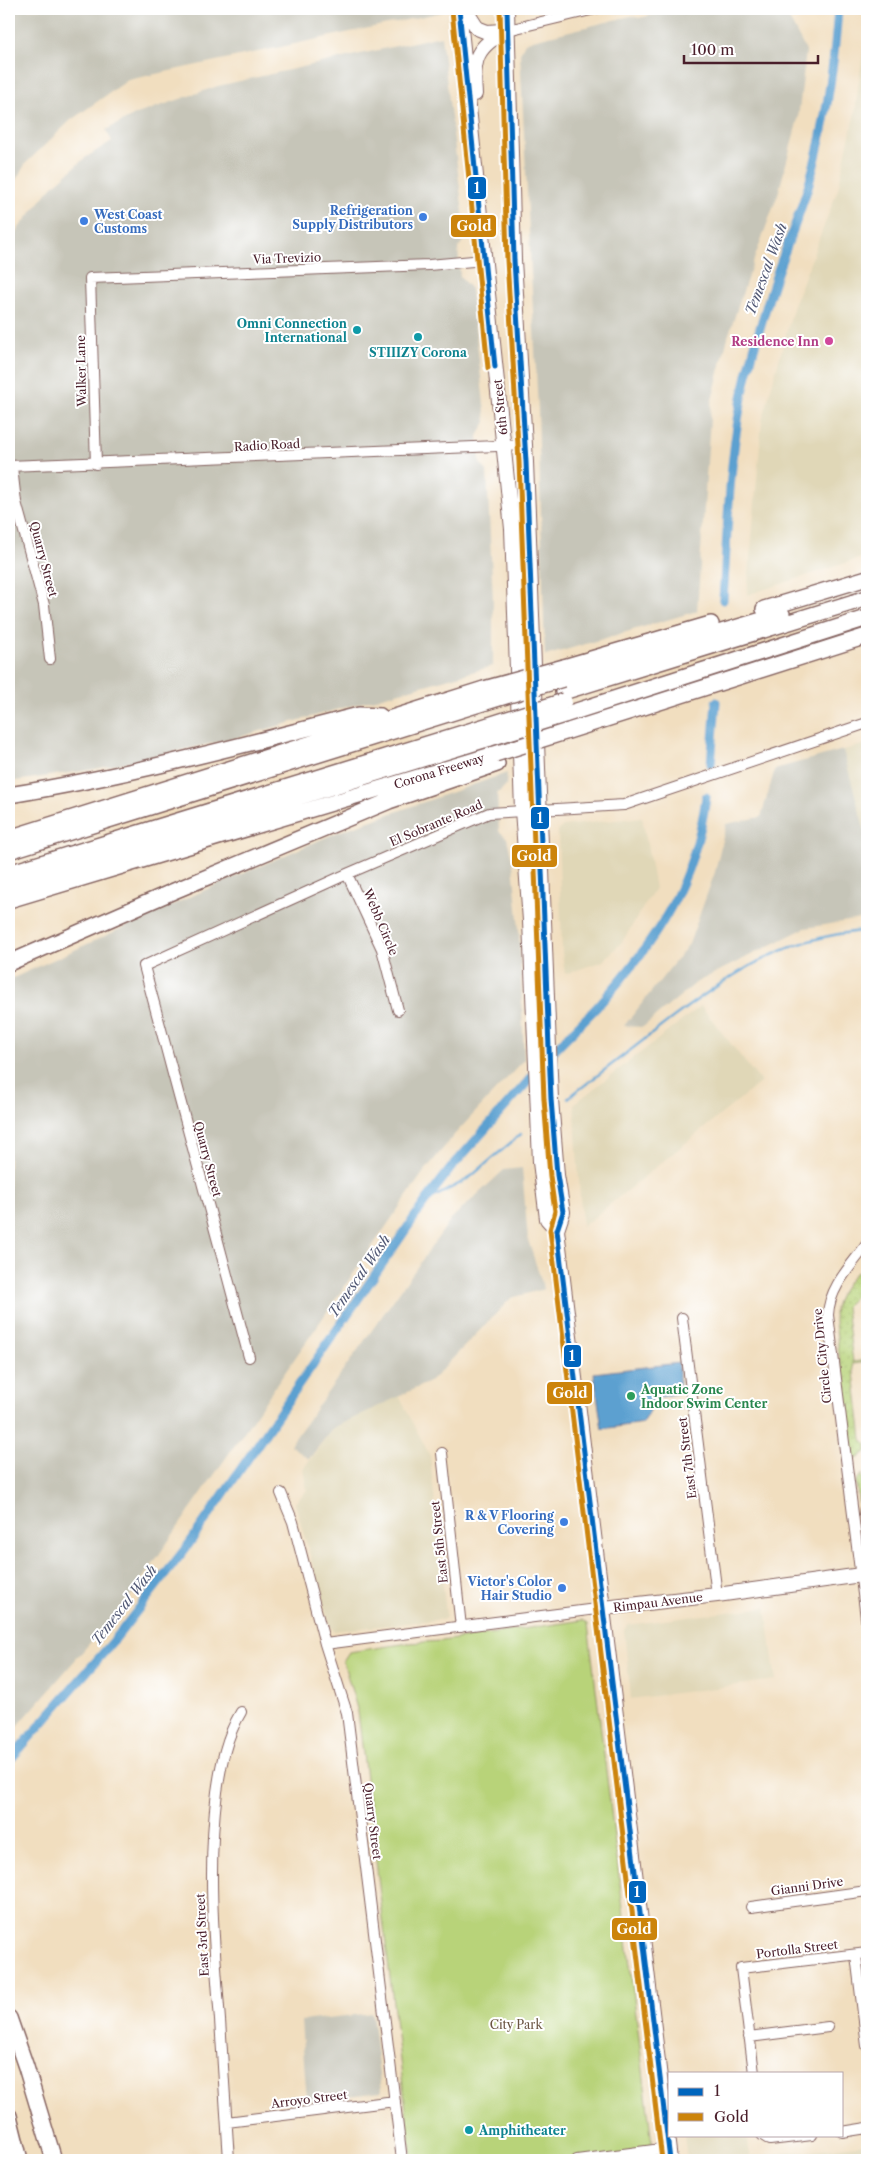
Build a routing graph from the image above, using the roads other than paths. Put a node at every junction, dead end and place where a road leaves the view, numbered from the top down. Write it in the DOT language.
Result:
graph roads {
  1 [pos="459,9"];
  2 [pos="465,9"];
  3 [pos="507,9"];
  4 [pos="595,9"];
  5 [pos="508,30"];
  6 [pos="474,170"];
  7 [pos="484,260"];
  8 [pos="90,278"];
  9 [pos="526,445"];
  10 [pos="504,447"];
  11 [pos="96,464"];
  12 [pos="11,467"];
  13 [pos="867,578"];
  14 [pos="867,588"];
  15 [pos="867,598"];
  16 [pos="867,608"];
  17 [pos="867,618"];
  18 [pos="750,634"];
  19 [pos="867,636"];
  20 [pos="684,654"];
  21 [pos="50,659"];
  22 [pos="564,691"];
  23 [pos="487,714"];
  24 [pos="392,717"];
  25 [pos="867,723"];
  26 [pos="496,759"];
  27 [pos="11,795"];
  28 [pos="522,810"];
  29 [pos="539,810"];
  30 [pos="126,833"];
  31 [pos="9,838"];
  32 [pos="9,851"];
  33 [pos="9,863"];
  34 [pos="9,874"];
  35 [pos="347,874"];
  36 [pos="76,879"];
  37 [pos="9,887"];
  38 [pos="9,900"];
  39 [pos="9,911"];
  40 [pos="9,963"];
  41 [pos="144,966"];
  42 [pos="398,1010"];
  43 [pos="557,1230"];
  44 [pos="867,1244"];
  45 [pos="682,1318"];
  46 [pos="249,1358"];
  47 [pos="442,1453"];
  48 [pos="281,1494"];
  49 [pos="864,1571"];
  50 [pos="717,1595"];
  51 [pos="604,1608"];
  52 [pos="867,1626"];
  53 [pos="461,1628"];
  54 [pos="326,1644"];
  55 [pos="240,1712"];
  56 [pos="867,1891"];
  57 [pos="751,1907"];
  58 [pos="867,1953"];
  59 [pos="856,1955"];
  60 [pos="9,2018"];
  61 [pos="828,2027"];
  62 [pos="749,2037"];
  63 [pos="867,2046"];
  64 [pos="754,2072"];
  65 [pos="395,2101"];
  66 [pos="38,2107"];
  67 [pos="9,2116"];
  68 [pos="227,2122"];
  69 [pos="867,2128"];
  70 [pos="844,2132"];
  71 [pos="804,2136"];
  72 [pos="764,2137"];
  73 [pos="669,2154"];
  74 [pos="20,2160"];
  75 [pos="49,2160"];
  76 [pos="54,2160"];
  77 [pos="230,2160"];
  78 [pos="402,2160"];
  79 [pos="578,2160"];
  1 -- 6 [label="main road, 6th Street"];
  2 -- 5 [label="main road"];
  3 -- 5 [label="main road, 6th Street"];
  4 -- 5 [label="street"];
  5 -- 6 [label="main road"];
  5 -- 9 [label="main road, 6th Street"];
  6 -- 7 [label="main road, 6th Street"];
  7 -- 8 [label="street, Via Trevizio"];
  7 -- 10 [label="main road, 6th Street"];
  8 -- 11 [label="street, Walker Lane"];
  9 -- 10 [label="street, Radio Road"];
  9 -- 29 [label="main road, 6th Street"];
  10 -- 11 [label="street, Radio Road"];
  10 -- 28 [label="main road, 6th Street"];
  11 -- 12 [label="street, Radio Road"];
  12 -- 21 [label="street, Quarry Street"];
  13 -- 18 [label="highway"];
  14 -- 18 [label="highway"];
  15 -- 18 [label="highway"];
  16 -- 18 [label="highway"];
  17 -- 18 [label="highway"];
  18 -- 20 [label="highway"];
  18 -- 20 [label="highway"];
  18 -- 20 [label="highway"];
  19 -- 26 [label="highway, bridge"];
  20 -- 22 [label="highway"];
  20 -- 22 [label="highway"];
  20 -- 22 [label="highway"];
  22 -- 23 [label="highway, bridge"];
  22 -- 23 [label="highway, bridge"];
  22 -- 23 [label="highway"];
  23 -- 24 [label="highway"];
  23 -- 30 [label="highway"];
  23 -- 32 [label="highway"];
  23 -- 37 [label="highway"];
  24 -- 27 [label="highway"];
  24 -- 31 [label="highway"];
  25 -- 29 [label="street, El Sobrante Road"];
  26 -- 36 [label="highway, Corona Freeway"];
  26 -- 40 [label="highway"];
  28 -- 29 [label="street, El Sobrante Road"];
  28 -- 35 [label="street, El Sobrante Road"];
  28 -- 43 [label="main road, 6th Street"];
  29 -- 43 [label="main road, 6th Street"];
  30 -- 33 [label="highway"];
  30 -- 34 [label="highway"];
  35 -- 41 [label="street, El Sobrante Road"];
  35 -- 42 [label="street, Webb Circle"];
  36 -- 38 [label="highway, Corona Freeway"];
  36 -- 39 [label="highway"];
  41 -- 46 [label="street, Quarry Street"];
  43 -- 51 [label="main road"];
  44 -- 49 [label="street, Circle City Drive"];
  45 -- 50 [label="street, East 7th Street"];
  47 -- 53 [label="street, East 5th Street"];
  48 -- 54 [label="street, Quarry Street"];
  49 -- 50 [label="main road, Rimpau Avenue"];
  49 -- 52 [label="street, Circle City Drive"];
  50 -- 51 [label="main road, Rimpau Avenue"];
  51 -- 53 [label="street, Rimpau Avenue"];
  51 -- 73 [label="main road"];
  53 -- 54 [label="street, Rimpau Avenue"];
  54 -- 65 [label="street, Quarry Street"];
  55 -- 68 [label="street, East 3rd Street"];
  56 -- 57 [label="street, Gianni Drive"];
  58 -- 59 [label="street, Portolla Street"];
  59 -- 62 [label="street, Portolla Street"];
  59 -- 63 [label="street"];
  60 -- 66 [label="highway"];
  61 -- 62 [label="street"];
  62 -- 64 [label="street"];
  65 -- 68 [label="street, Arroyo Street"];
  65 -- 78 [label="street, Quarry Street"];
  66 -- 75 [label="highway"];
  66 -- 76 [label="highway"];
  67 -- 74 [label="highway"];
  68 -- 77 [label="street, East 3rd Street"];
  69 -- 70 [label="street"];
  71 -- 72 [label="street"];
  73 -- 79 [label="street"];
}
